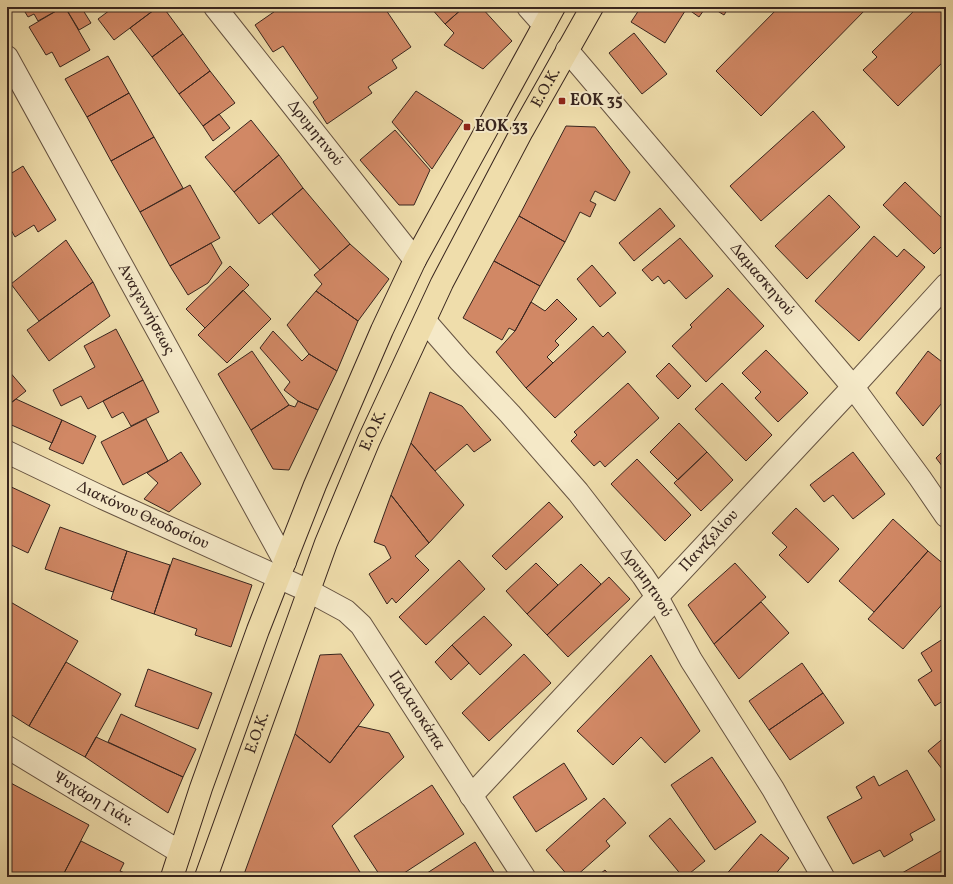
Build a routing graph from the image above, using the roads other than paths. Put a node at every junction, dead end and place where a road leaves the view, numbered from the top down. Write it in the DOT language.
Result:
graph roads {
  1 [pos="214,7"];
  2 [pos="528,7"];
  3 [pos="592,7"];
  4 [pos="549,16"];
  5 [pos="567,50"];
  6 [pos="7,57"];
  7 [pos="415,260"];
  8 [pos="946,285"];
  9 [pos="424,321"];
  10 [pos="853,387"];
  11 [pos="7,452"];
  12 [pos="946,516"];
  13 [pos="282,570"];
  14 [pos="310,591"];
  15 [pos="656,597"];
  16 [pos="7,746"];
  17 [pos="471,796"];
  18 [pos="180,852"];
  19 [pos="172,877"];
  20 [pos="206,877"];
  21 [pos="524,877"];
  22 [pos="823,877"];
  1 -- 7 [label="street, Δρυμητινού"];
  2 -- 4 [label="street"];
  3 -- 5 [label="main road, Ε.Ο.Κ."];
  4 -- 7 [label="main road, Ε.Ο.Κ."];
  5 -- 9 [label="main road, Ε.Ο.Κ."];
  5 -- 10 [label="street, Δαμασκηνού"];
  6 -- 13 [label="street, Αναγεννήσεως"];
  7 -- 13 [label="main road, Ε.Ο.Κ."];
  8 -- 10 [label="street, Παντζελίου"];
  9 -- 14 [label="main road, Ε.Ο.Κ."];
  9 -- 15 [label="street, Δρυμητινού"];
  10 -- 12 [label="street, Δαμασκηνού"];
  10 -- 15 [label="street, Παντζελίου"];
  11 -- 13 [label="street, Διακόνου Θεοδοσίου"];
  13 -- 14 [label="street, Παλαιοκάπα"];
  13 -- 18 [label="main road, Ε.Ο.Κ."];
  14 -- 17 [label="street, Παλαιοκάπα"];
  14 -- 20 [label="main road, Ε.Ο.Κ."];
  15 -- 17 [label="street, Παντζελίου"];
  15 -- 22 [label="street, Δρυμητινού"];
  16 -- 18 [label="street, Ψυχάρη Γιάν."];
  17 -- 21 [label="street, Παλαιοκάπα"];
  18 -- 19 [label="main road, Ε.Ο.Κ."];
}
